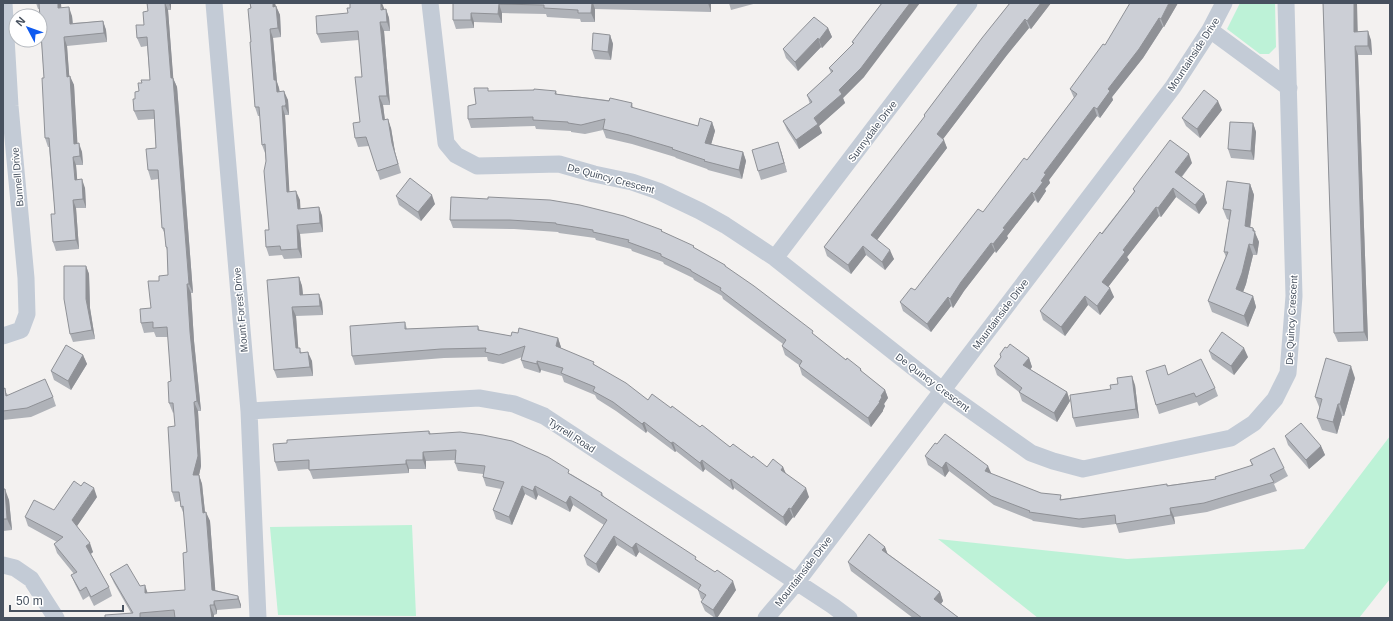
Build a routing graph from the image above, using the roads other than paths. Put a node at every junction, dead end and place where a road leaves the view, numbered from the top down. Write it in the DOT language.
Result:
graph roads {
  1 [pos="4,3"];
  2 [pos="214,3"];
  3 [pos="430,3"];
  4 [pos="969,3"];
  5 [pos="1224,3"];
  6 [pos="1286,3"];
  7 [pos="1210,30"];
  8 [pos="1289,88"];
  9 [pos="7,106"];
  10 [pos="775,258"];
  11 [pos="3,336"];
  12 [pos="942,390"];
  13 [pos="249,411"];
  14 [pos="3,565"];
  15 [pos="796,582"];
  16 [pos="56,618"];
  17 [pos="258,618"];
  18 [pos="766,618"];
  19 [pos="849,618"];
  1 -- 9 [label="street, Bunnell Drive"];
  2 -- 13 [label="street, Mount Forest Drive"];
  3 -- 10 [label="street, De Quincy Crescent"];
  4 -- 10 [label="street, Sunnydale Drive"];
  5 -- 7 [label="street, Mountainside Drive"];
  6 -- 8 [label="street, De Quincy Crescent"];
  7 -- 8 [label="street"];
  7 -- 12 [label="street, Mountainside Drive"];
  8 -- 12 [label="street, De Quincy Crescent"];
  9 -- 11 [label="street, Bunnell Drive"];
  10 -- 12 [label="street, De Quincy Crescent"];
  12 -- 15 [label="street, Mountainside Drive"];
  13 -- 15 [label="street, Tyrrell Road"];
  13 -- 17 [label="street, Mount Forest Drive"];
  14 -- 16 [label="street"];
  15 -- 18 [label="street, Mountainside Drive"];
  15 -- 19 [label="street, Tyrrell Road"];
}
